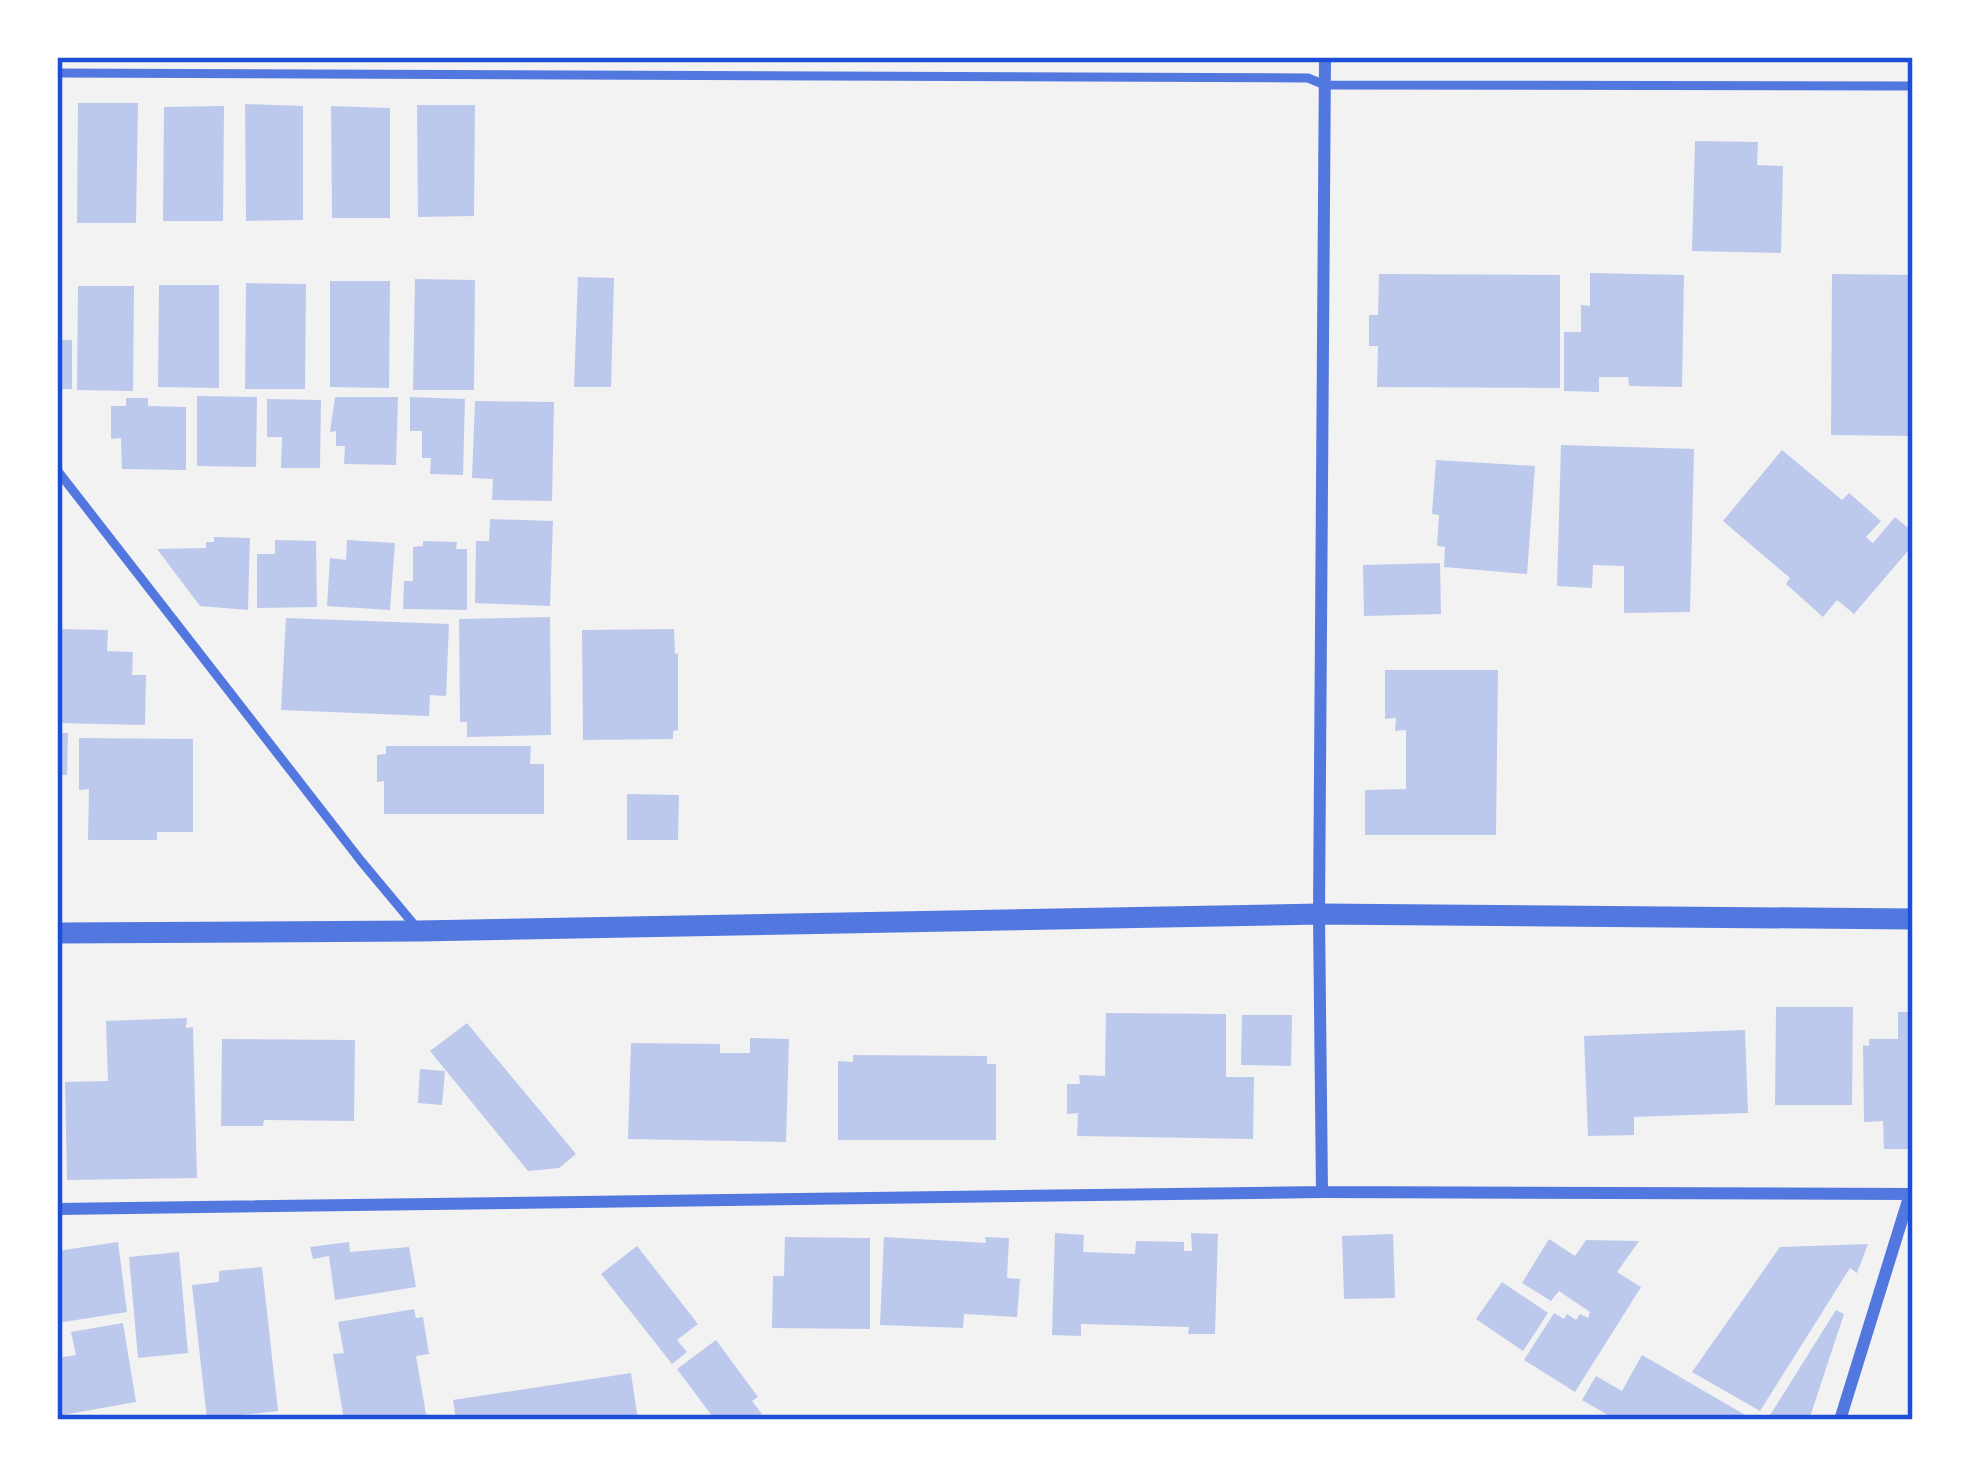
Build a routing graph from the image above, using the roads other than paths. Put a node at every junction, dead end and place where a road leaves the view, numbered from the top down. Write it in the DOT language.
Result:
graph roads {
  1 [pos="1325,57"];
  2 [pos="57,73"];
  3 [pos="1325,85"];
  4 [pos="1913,86"];
  5 [pos="57,470"];
  6 [pos="1319,914"];
  7 [pos="1913,919"];
  8 [pos="419,931"];
  9 [pos="57,933"];
  10 [pos="1322,1192"];
  11 [pos="1911,1194"];
  12 [pos="57,1209"];
  13 [pos="1840,1420"];
  1 -- 3 [label="street"];
  2 -- 3 [label="lane"];
  3 -- 4 [label="lane"];
  3 -- 6 [label="street"];
  5 -- 8 [label="lane"];
  6 -- 7 [label="street"];
  6 -- 8 [label="street"];
  6 -- 10 [label="street"];
  8 -- 9 [label="street"];
  10 -- 11 [label="street"];
  10 -- 12 [label="street"];
  11 -- 13 [label="street"];
}
